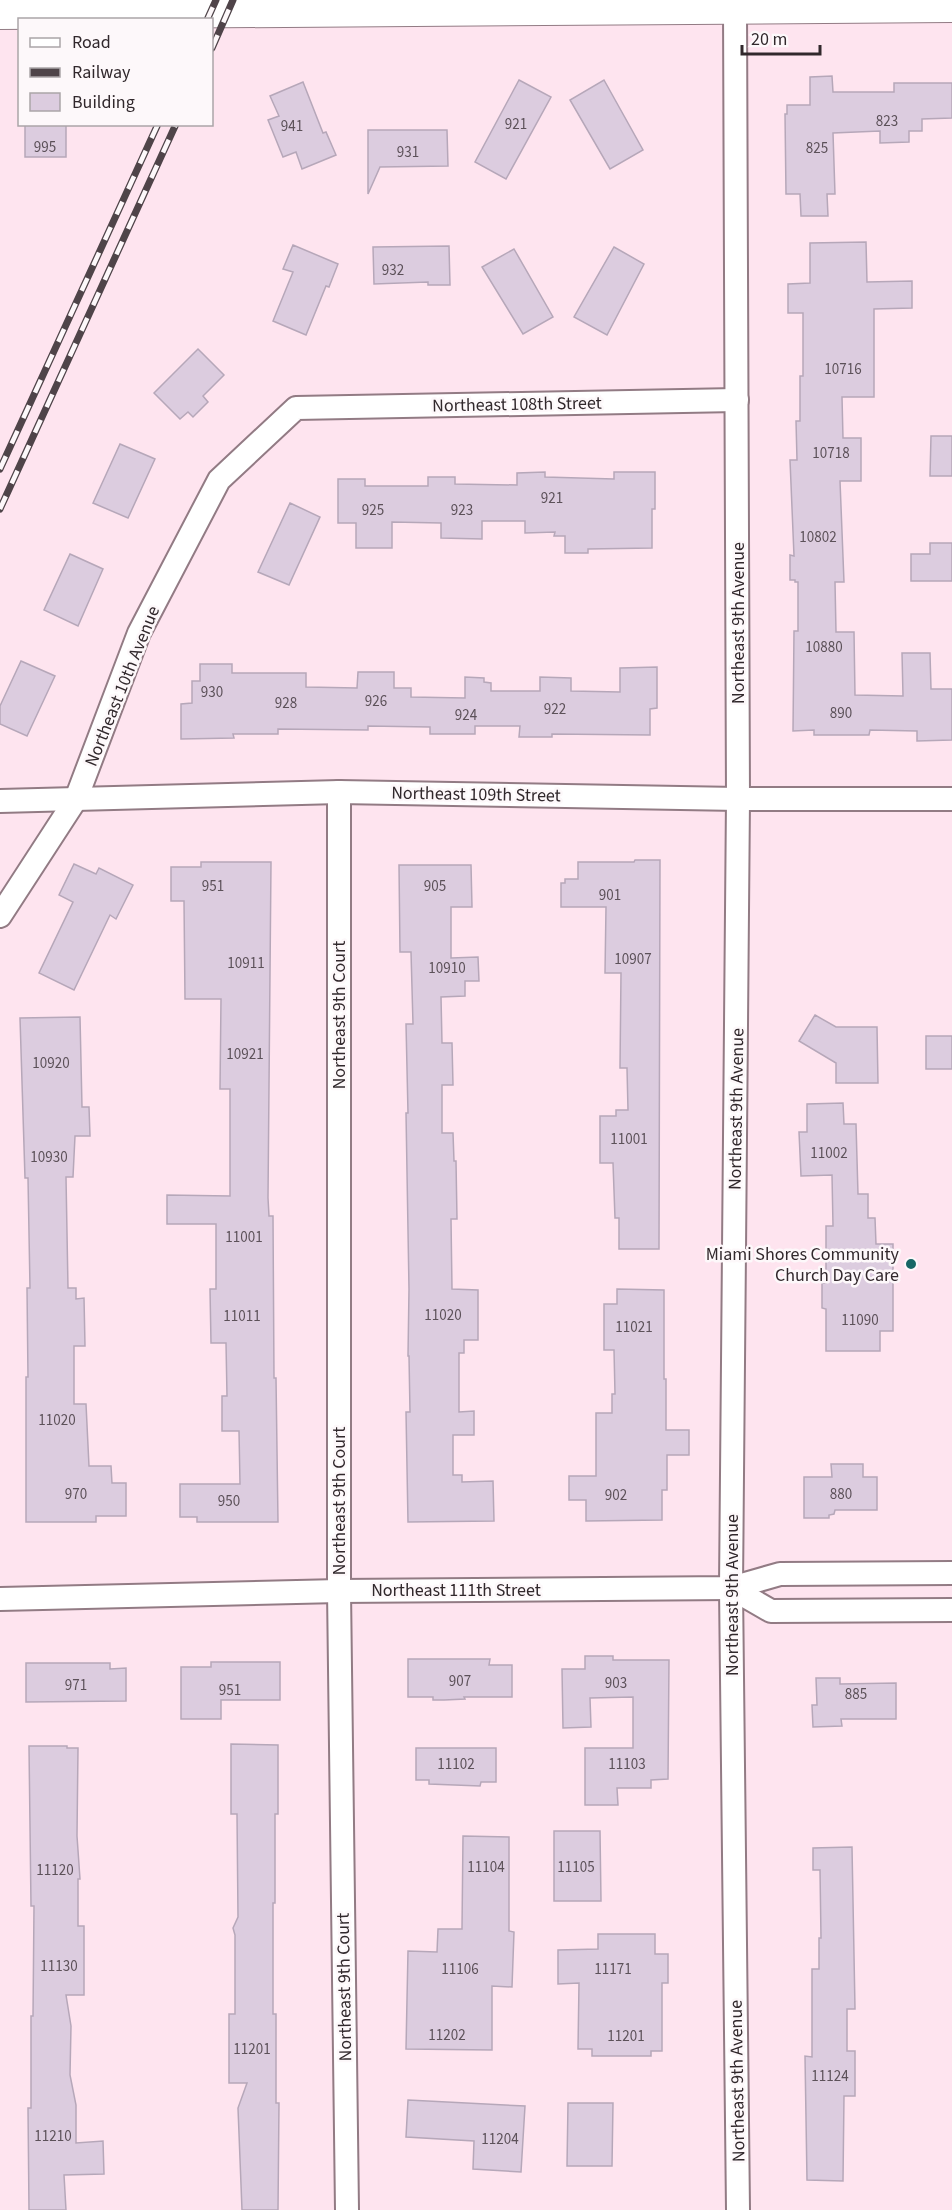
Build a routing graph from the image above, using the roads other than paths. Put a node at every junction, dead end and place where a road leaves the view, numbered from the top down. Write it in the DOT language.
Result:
graph roads {
  1 [pos="952,6"];
  2 [pos="735,8"];
  3 [pos="0,13"];
  4 [pos="737,400"];
  5 [pos="296,408"];
  6 [pos="339,792"];
  7 [pos="738,798"];
  8 [pos="76,799"];
  9 [pos="952,799"];
  10 [pos="0,801"];
  11 [pos="0,916"];
  12 [pos="952,1573"];
  13 [pos="731,1588"];
  14 [pos="339,1591"];
  15 [pos="0,1599"];
  16 [pos="952,1610"];
  17 [pos="347,2210"];
  18 [pos="738,2210"];
  1 -- 2 [label="street"];
  2 -- 3 [label="street"];
  2 -- 4 [label="street, Northeast 9th Avenue"];
  4 -- 5 [label="street, Northeast 108th Street"];
  4 -- 7 [label="street, Northeast 9th Avenue"];
  5 -- 8 [label="street, Northeast 10th Avenue"];
  6 -- 7 [label="street, Northeast 109th Street"];
  6 -- 8 [label="street, Northeast 109th Street"];
  6 -- 14 [label="street, Northeast 9th Court"];
  7 -- 9 [label="street, Northeast 109th Street"];
  7 -- 13 [label="street, Northeast 9th Avenue"];
  8 -- 10 [label="street, Northeast 109th Street"];
  8 -- 11 [label="street, Northeast 10th Avenue"];
  12 -- 13 [label="street, Northeast 111th Street"];
  13 -- 14 [label="street, Northeast 111th Street"];
  13 -- 16 [label="street"];
  13 -- 18 [label="street, Northeast 9th Avenue"];
  14 -- 15 [label="street, Northeast 111th Street"];
  14 -- 17 [label="street, Northeast 9th Court"];
}
